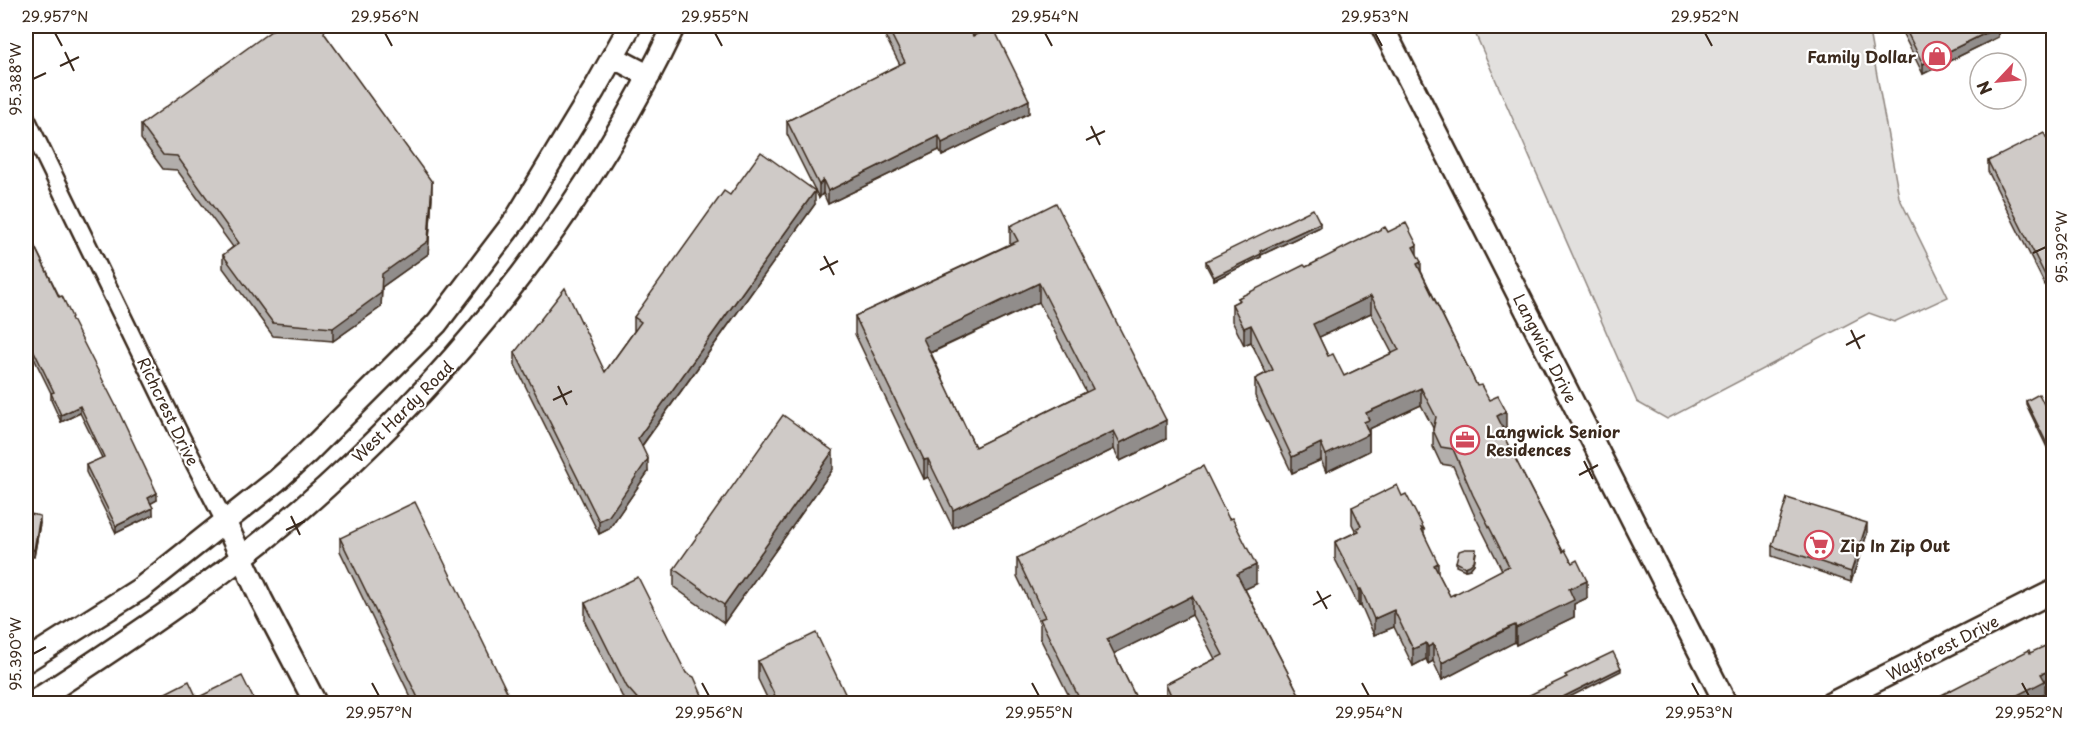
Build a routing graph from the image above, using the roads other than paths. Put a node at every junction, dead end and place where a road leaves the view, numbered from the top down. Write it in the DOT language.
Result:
graph roads {
  1 [pos="630,26"];
  2 [pos="674,26"];
  3 [pos="1382,26"];
  4 [pos="613,57"];
  5 [pos="649,76"];
  6 [pos="26,118"];
  7 [pos="436,323"];
  8 [pos="456,356"];
  9 [pos="225,522"];
  10 [pos="241,558"];
  11 [pos="2054,591"];
  12 [pos="26,662"];
  13 [pos="30,704"];
  14 [pos="316,704"];
  15 [pos="1726,704"];
  16 [pos="1830,704"];
  1 -- 4 [label="street"];
  2 -- 5 [label="street, West Hardy Road"];
  3 -- 15 [label="street, Langwick Drive"];
  4 -- 5 [label="street"];
  4 -- 7 [label="street"];
  5 -- 8 [label="street, West Hardy Road"];
  6 -- 9 [label="street, Richcrest Drive"];
  7 -- 8 [label="street"];
  7 -- 9 [label="street"];
  8 -- 10 [label="street, West Hardy Road"];
  9 -- 10 [label="street, Richcrest Drive"];
  9 -- 12 [label="street"];
  10 -- 13 [label="street, West Hardy Road"];
  10 -- 14 [label="street, Richcrest Drive"];
  11 -- 16 [label="street, Wayforest Drive"];
}
